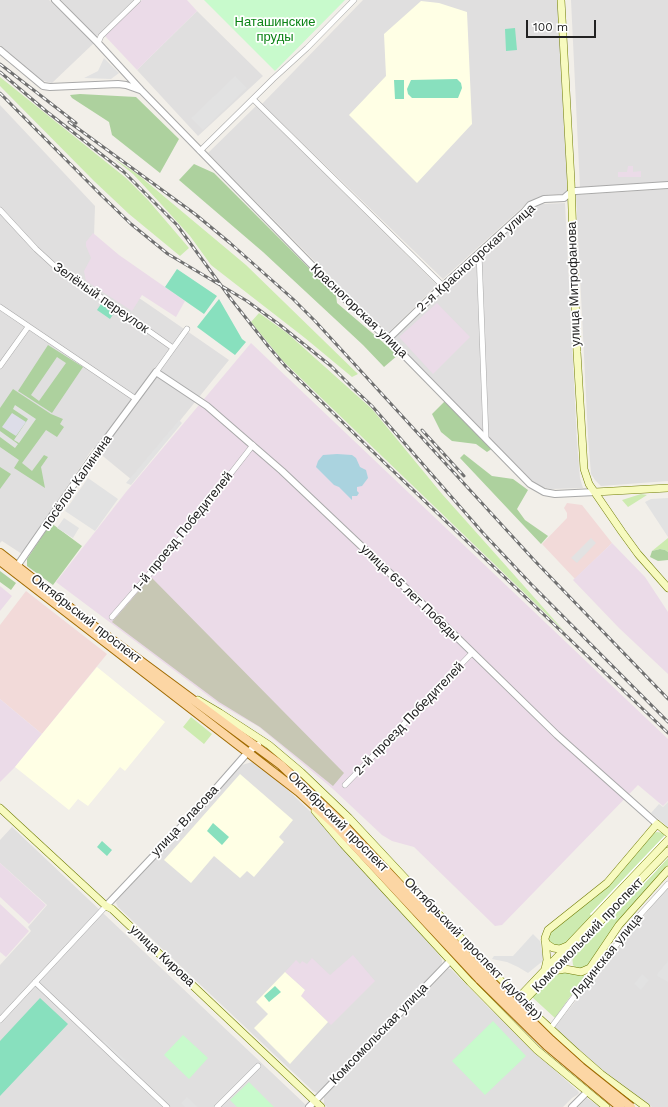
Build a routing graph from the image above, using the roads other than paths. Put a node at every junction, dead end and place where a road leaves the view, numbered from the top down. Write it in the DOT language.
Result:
graph roads {
  1 [pos="55,0"];
  2 [pos="138,0"];
  3 [pos="354,0"];
  4 [pos="561,0"];
  5 [pos="98,43"];
  6 [pos="0,50"];
  7 [pos="126,73"];
  8 [pos="118,84"];
  9 [pos="141,90"];
  10 [pos="253,99"];
  11 [pos="200,151"];
  12 [pos="668,185"];
  13 [pos="571,192"];
  14 [pos="0,210"];
  15 [pos="479,253"];
  16 [pos="443,286"];
  17 [pos="0,308"];
  18 [pos="28,327"];
  19 [pos="187,329"];
  20 [pos="388,339"];
  21 [pos="173,348"];
  22 [pos="0,366"];
  23 [pos="156,372"];
  24 [pos="136,399"];
  25 [pos="486,438"];
  26 [pos="253,445"];
  27 [pos="668,488"];
  28 [pos="595,492"];
  29 [pos="0,553"];
  30 [pos="0,561"];
  31 [pos="15,568"];
  32 [pos="668,588"];
  33 [pos="112,617"];
  34 [pos="472,653"];
  35 [pos="172,685"];
  36 [pos="269,745"];
  37 [pos="256,746"];
  38 [pos="248,752"];
  39 [pos="345,786"];
  40 [pos="299,792"];
  41 [pos="0,808"];
  42 [pos="657,824"];
  43 [pos="668,833"];
  44 [pos="668,840"];
  45 [pos="668,851"];
  46 [pos="668,870"];
  47 [pos="668,884"];
  48 [pos="106,906"];
  49 [pos="596,921"];
  50 [pos="545,938"];
  51 [pos="569,949"];
  52 [pos="450,961"];
  53 [pos="576,971"];
  54 [pos="548,972"];
  55 [pos="482,977"];
  56 [pos="35,982"];
  57 [pos="515,996"];
  58 [pos="523,1003"];
  59 [pos="506,1018"];
  60 [pos="0,1020"];
  61 [pos="550,1029"];
  62 [pos="258,1066"];
  63 [pos="602,1074"];
  64 [pos="586,1092"];
  65 [pos="315,1101"];
  66 [pos="167,1107"];
  67 [pos="217,1107"];
  68 [pos="309,1107"];
  69 [pos="321,1107"];
  70 [pos="572,1107"];
  71 [pos="606,1107"];
  72 [pos="620,1107"];
  73 [pos="631,1107"];
  74 [pos="646,1107"];
  1 -- 5 [label="street, Красногорская улица"];
  2 -- 5 [label="street"];
  3 -- 10 [label="street"];
  4 -- 13 [label="main road, улица Митрофанова"];
  5 -- 7 [label="street, Красногорская улица"];
  6 -- 8 [label="street"];
  7 -- 8 [label="street"];
  7 -- 9 [label="street, Красногорская улица"];
  8 -- 9 [label="street"];
  9 -- 11 [label="street, Красногорская улица"];
  10 -- 11 [label="street"];
  10 -- 16 [label="street"];
  11 -- 20 [label="street, Красногорская улица"];
  12 -- 13 [label="street, 2-я Красногорская улица"];
  13 -- 15 [label="street, 2-я Красногорская улица"];
  13 -- 28 [label="main road, улица Митрофанова"];
  14 -- 21 [label="street, Зелёный переулок"];
  15 -- 16 [label="street, 2-я Красногорская улица"];
  15 -- 25 [label="street"];
  16 -- 20 [label="street, 2-я Красногорская улица"];
  17 -- 18 [label="street"];
  18 -- 22 [label="street"];
  18 -- 24 [label="street"];
  19 -- 21 [label="street, посёлок Калинина"];
  20 -- 25 [label="street, Красногорская улица"];
  21 -- 23 [label="street, посёлок Калинина"];
  23 -- 24 [label="street, посёлок Калинина"];
  23 -- 26 [label="street, улица 65 лет Победы"];
  24 -- 31 [label="street, посёлок Калинина"];
  25 -- 28 [label="street, Красногорская улица"];
  26 -- 33 [label="street, 1-й проезд Победителей"];
  26 -- 34 [label="street, улица 65 лет Победы"];
  27 -- 28 [label="main road"];
  28 -- 32 [label="main road, улица Митрофанова"];
  29 -- 31 [label="main road, Октябрьский проспект"];
  30 -- 31 [label="main road, Октябрьский проспект"];
  31 -- 35 [label="main road, Октябрьский проспект"];
  31 -- 38 [label="main road, Октябрьский проспект"];
  34 -- 39 [label="street, 2-й проезд Победителей"];
  34 -- 42 [label="street, улица 65 лет Победы"];
  35 -- 36 [label="main road, Октябрьский проспект (дублёр)"];
  35 -- 37 [label="main road, Октябрьский проспект"];
  36 -- 37 [label="street"];
  36 -- 57 [label="main road, Октябрьский проспект (дублёр)"];
  37 -- 38 [label="street, улица Власова"];
  37 -- 55 [label="main road, Октябрьский проспект"];
  38 -- 40 [label="main road, Октябрьский проспект"];
  38 -- 48 [label="street, улица Власова"];
  40 -- 52 [label="main road, Октябрьский проспект (дублёр)"];
  40 -- 55 [label="main road, Октябрьский проспект"];
  41 -- 48 [label="main road, улица Кирова"];
  42 -- 43 [label="main road"];
  42 -- 50 [label="main road"];
  44 -- 49 [label="main road, Комсомольский проспект"];
  45 -- 49 [label="main road, Комсомольский проспект"];
  46 -- 53 [label="main road, Лядинская улица"];
  47 -- 61 [label="street, Лядинская улица"];
  48 -- 56 [label="street"];
  48 -- 65 [label="main road, улица Кирова"];
  49 -- 51 [label="main road, Комсомольский проспект"];
  50 -- 51 [label="main road"];
  50 -- 54 [label="main road"];
  51 -- 53 [label="main road"];
  51 -- 54 [label="main road, Комсомольский проспект"];
  52 -- 59 [label="main road, Октябрьский проспект (дублёр)"];
  52 -- 65 [label="street, Комсомольская улица"];
  53 -- 54 [label="main road"];
  54 -- 57 [label="main road, Комсомольский проспект"];
  54 -- 58 [label="main road, Комсомольский проспект"];
  55 -- 72 [label="main road, Октябрьский проспект, bridge"];
  55 -- 73 [label="main road, Октябрьский проспект, bridge"];
  56 -- 60 [label="street"];
  56 -- 66 [label="street"];
  57 -- 58 [label="main road, Октябрьский проспект (дублёр)"];
  58 -- 59 [label="main road, Комсомольский проспект"];
  58 -- 61 [label="main road, Октябрьский проспект (дублёр)"];
  59 -- 64 [label="main road, Октябрьский проспект (дублёр)"];
  61 -- 63 [label="main road, Октябрьский проспект (дублёр)"];
  62 -- 67 [label="street"];
  63 -- 64 [label="street"];
  63 -- 74 [label="main road, Октябрьский проспект (дублёр)"];
  64 -- 70 [label="street"];
  64 -- 71 [label="main road, Октябрьский проспект (дублёр)"];
  65 -- 68 [label="street, Комсомольская улица"];
  65 -- 69 [label="main road, улица Кирова"];
}
